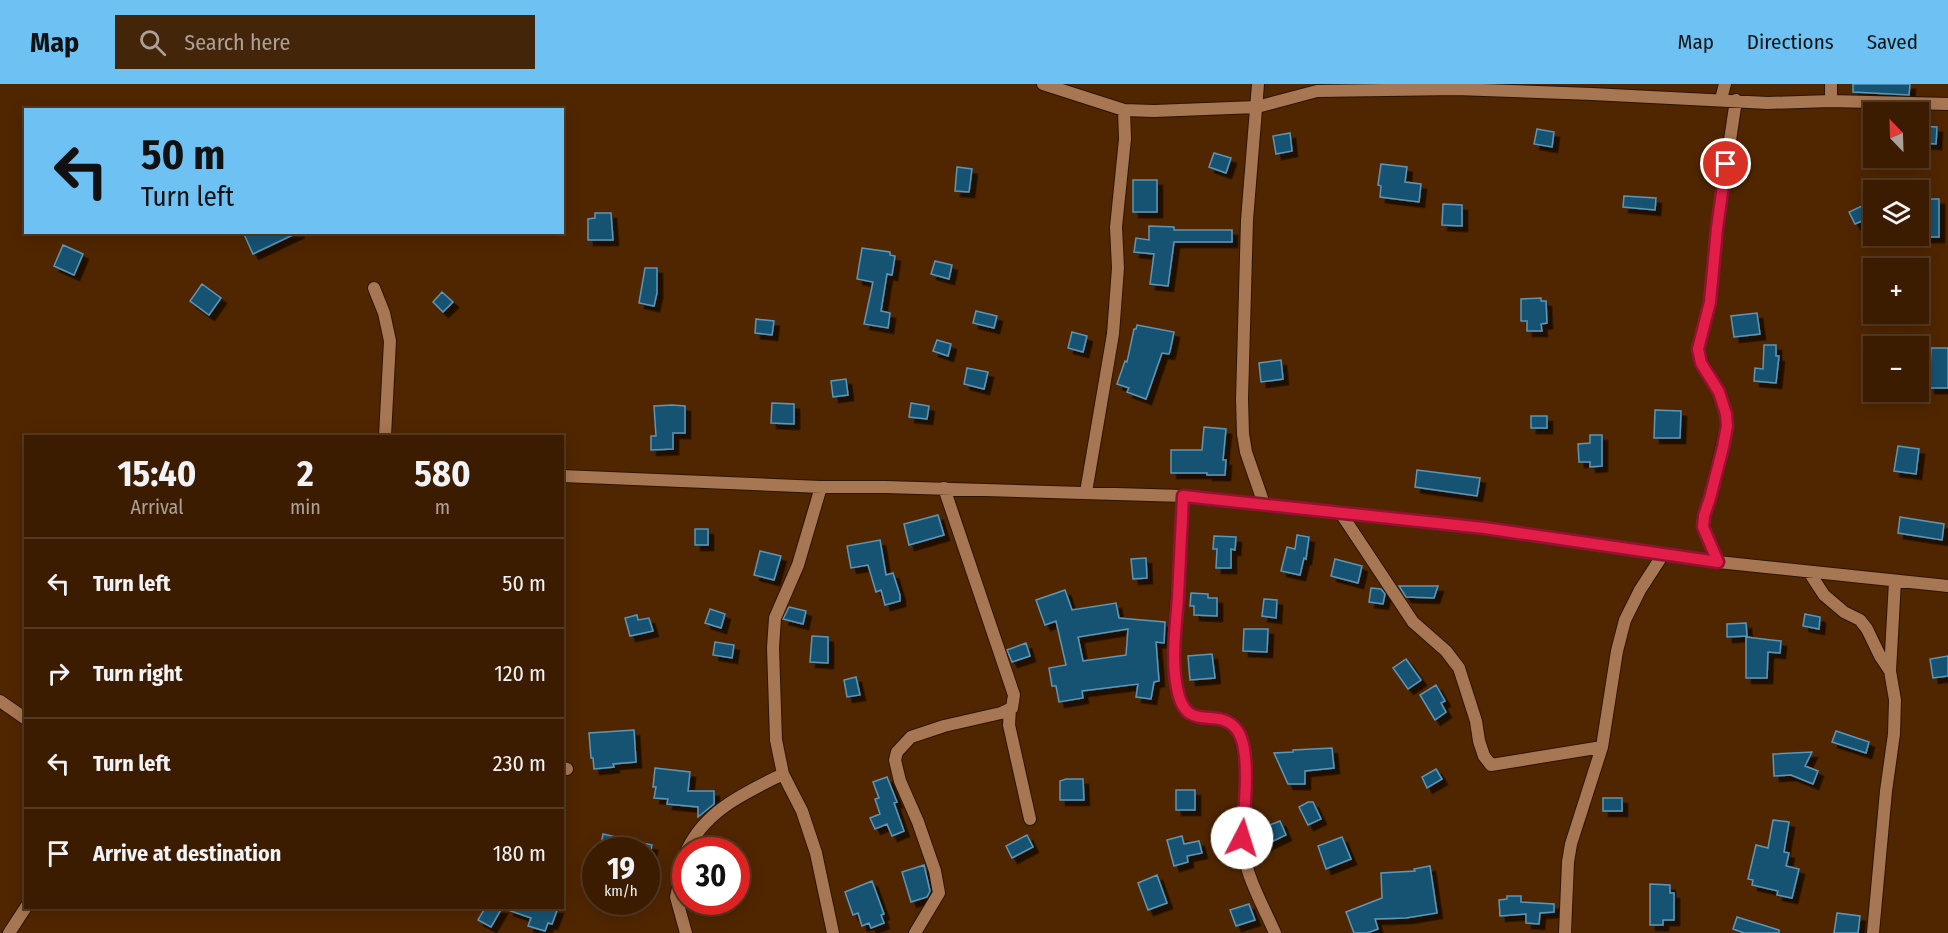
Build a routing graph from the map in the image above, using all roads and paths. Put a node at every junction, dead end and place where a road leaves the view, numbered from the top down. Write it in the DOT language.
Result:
graph roads {
  1 [pos="1043,84"];
  2 [pos="1258,84"];
  3 [pos="1725,84"];
  4 [pos="1831,84"];
  5 [pos="1721,99"];
  6 [pos="1736,100"];
  7 [pos="1831,101"];
  8 [pos="1948,104"];
  9 [pos="1257,107"];
  10 [pos="1124,110"];
  11 [pos="374,288"];
  12 [pos="385,435"];
  13 [pos="564,476"];
  14 [pos="821,487"];
  15 [pos="944,488"];
  16 [pos="1086,492"];
  17 [pos="1183,496"];
  18 [pos="1264,504"];
  19 [pos="1340,512"];
  20 [pos="1662,555"];
  21 [pos="1718,562"];
  22 [pos="1809,572"];
  23 [pos="1895,581"];
  24 [pos="1948,586"];
  25 [pos="1890,671"];
  26 [pos="0,701"];
  27 [pos="1010,709"];
  28 [pos="24,717"];
  29 [pos="1602,747"];
  30 [pos="783,774"];
  31 [pos="1030,819"];
  32 [pos="694,837"];
  33 [pos="25,909"];
  34 [pos="681,915"];
  35 [pos="9,933"];
  36 [pos="686,933"];
  37 [pos="833,933"];
  38 [pos="915,933"];
  39 [pos="1275,933"];
  40 [pos="1565,933"];
  41 [pos="1873,933"];
  1 -- 10 [label="street"];
  2 -- 9 [label="street"];
  3 -- 5 [label="street"];
  4 -- 7 [label="street"];
  5 -- 6 [label="street"];
  5 -- 9 [label="street"];
  6 -- 7 [label="street"];
  6 -- 21 [label="street"];
  7 -- 8 [label="street"];
  9 -- 10 [label="street"];
  9 -- 18 [label="street"];
  10 -- 16 [label="street"];
  11 -- 12 [label="street"];
  13 -- 14 [label="street"];
  14 -- 15 [label="street"];
  14 -- 30 [label="street"];
  15 -- 16 [label="street"];
  15 -- 27 [label="street"];
  16 -- 17 [label="street"];
  17 -- 18 [label="street"];
  17 -- 39 [label="street"];
  18 -- 19 [label="street"];
  19 -- 20 [label="street"];
  19 -- 29 [label="street"];
  20 -- 21 [label="street"];
  20 -- 29 [label="street"];
  21 -- 22 [label="street"];
  22 -- 23 [label="street"];
  22 -- 25 [label="street"];
  23 -- 24 [label="street"];
  23 -- 25 [label="street"];
  25 -- 41 [label="street"];
  26 -- 28 [label="street"];
  27 -- 31 [label="street"];
  27 -- 38 [label="street"];
  29 -- 40 [label="street"];
  30 -- 32 [label="street"];
  30 -- 37 [label="street"];
  33 -- 35 [label="street"];
  34 -- 36 [label="street"];
}
